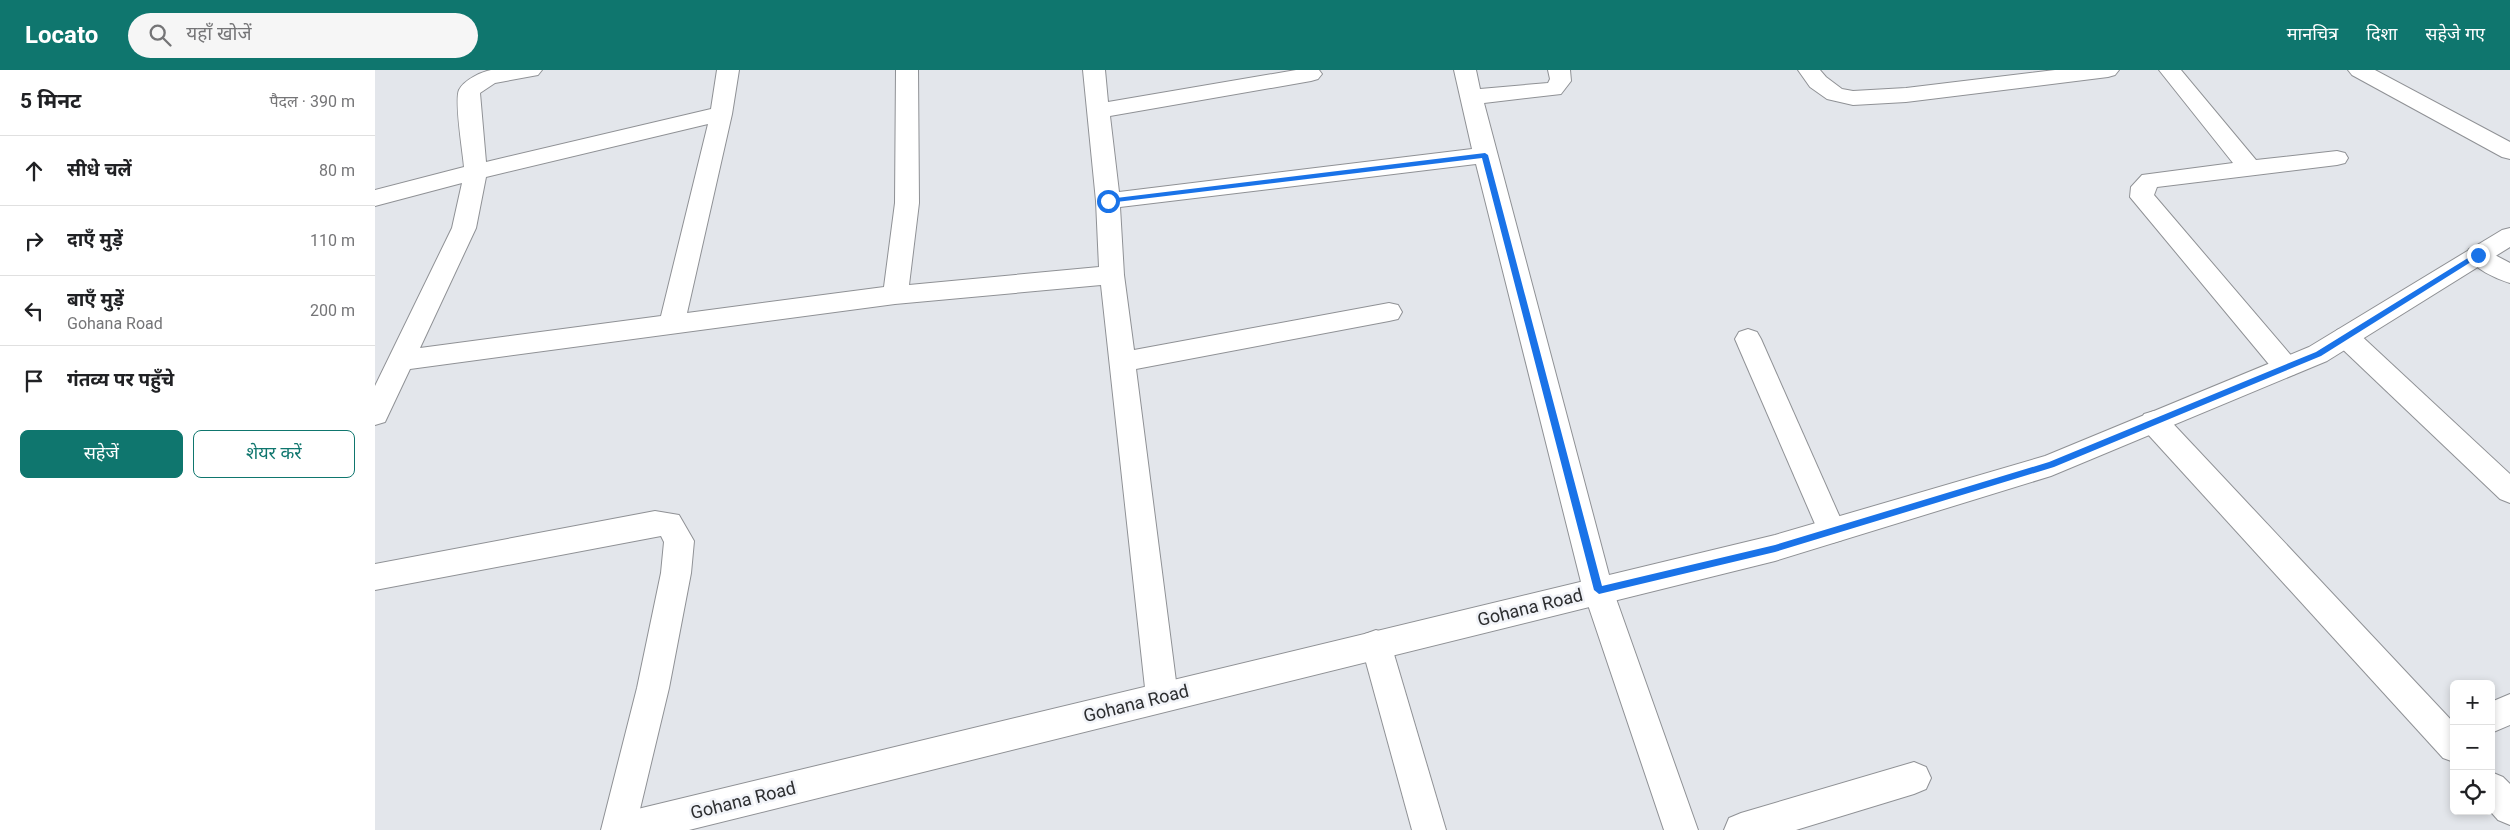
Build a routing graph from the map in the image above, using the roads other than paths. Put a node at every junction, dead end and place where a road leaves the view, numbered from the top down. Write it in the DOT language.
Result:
graph roads {
  1 [pos="531,70"];
  2 [pos="728,70"];
  3 [pos="907,70"];
  4 [pos="1094,70"];
  5 [pos="1465,70"];
  6 [pos="1559,70"];
  7 [pos="1809,70"];
  8 [pos="2108,70"];
  9 [pos="2170,70"];
  10 [pos="2359,70"];
  11 [pos="1311,74"];
  12 [pos="1473,97"];
  13 [pos="1099,110"];
  14 [pos="721,114"];
  15 [pos="2510,152"];
  16 [pos="1485,155"];
  17 [pos="2337,158"];
  18 [pos="2251,169"];
  19 [pos="476,172"];
  20 [pos="375,198"];
  21 [pos="1108,201"];
  22 [pos="2510,236"];
  23 [pos="2478,255"];
  24 [pos="2510,274"];
  25 [pos="1112,275"];
  26 [pos="895,295"];
  27 [pos="1389,312"];
  28 [pos="672,323"];
  29 [pos="2346,337"];
  30 [pos="1748,339"];
  31 [pos="401,360"];
  32 [pos="1122,362"];
  33 [pos="2286,367"];
  34 [pos="375,414"];
  35 [pos="2154,422"];
  36 [pos="2510,491"];
  37 [pos="1832,531"];
  38 [pos="375,578"];
  39 [pos="1599,590"];
  40 [pos="1376,644"];
  41 [pos="1162,697"];
  42 [pos="2510,709"];
  43 [pos="2495,716"];
  44 [pos="2450,740"];
  45 [pos="1914,778"];
  46 [pos="2495,792"];
  47 [pos="2510,808"];
  48 [pos="675,823"];
  49 [pos="620,830"];
  50 [pos="1429,830"];
  51 [pos="1681,830"];
  52 [pos="1741,830"];
  1 -- 19 [label="street"];
  2 -- 14 [label="street"];
  3 -- 26 [label="street"];
  4 -- 13 [label="street"];
  5 -- 12 [label="street"];
  6 -- 12 [label="street"];
  7 -- 8 [label="street"];
  9 -- 18 [label="street"];
  10 -- 15 [label="street"];
  11 -- 13 [label="street"];
  12 -- 16 [label="street"];
  13 -- 21 [label="street"];
  14 -- 19 [label="street"];
  14 -- 28 [label="street"];
  16 -- 21 [label="street"];
  16 -- 39 [label="street"];
  17 -- 18 [label="street"];
  18 -- 33 [label="street"];
  19 -- 20 [label="street"];
  19 -- 31 [label="street"];
  21 -- 25 [label="street"];
  22 -- 23 [label="street, Gohana Road"];
  23 -- 24 [label="street"];
  23 -- 29 [label="street, Gohana Road"];
  25 -- 26 [label="street"];
  25 -- 32 [label="street"];
  26 -- 28 [label="street"];
  27 -- 32 [label="street"];
  28 -- 31 [label="street"];
  29 -- 33 [label="street, Gohana Road"];
  29 -- 36 [label="street"];
  30 -- 37 [label="street"];
  31 -- 34 [label="street"];
  32 -- 41 [label="street"];
  33 -- 35 [label="street, Gohana Road"];
  35 -- 37 [label="street, Gohana Road"];
  35 -- 44 [label="street"];
  37 -- 39 [label="street, Gohana Road"];
  38 -- 49 [label="street"];
  39 -- 40 [label="street, Gohana Road"];
  39 -- 51 [label="street"];
  40 -- 41 [label="street, Gohana Road"];
  40 -- 50 [label="street"];
  41 -- 48 [label="street, Gohana Road"];
  42 -- 43 [label="street"];
  45 -- 52 [label="street"];
  46 -- 47 [label="street"];
  48 -- 49 [label="street, Gohana Road"];
}
